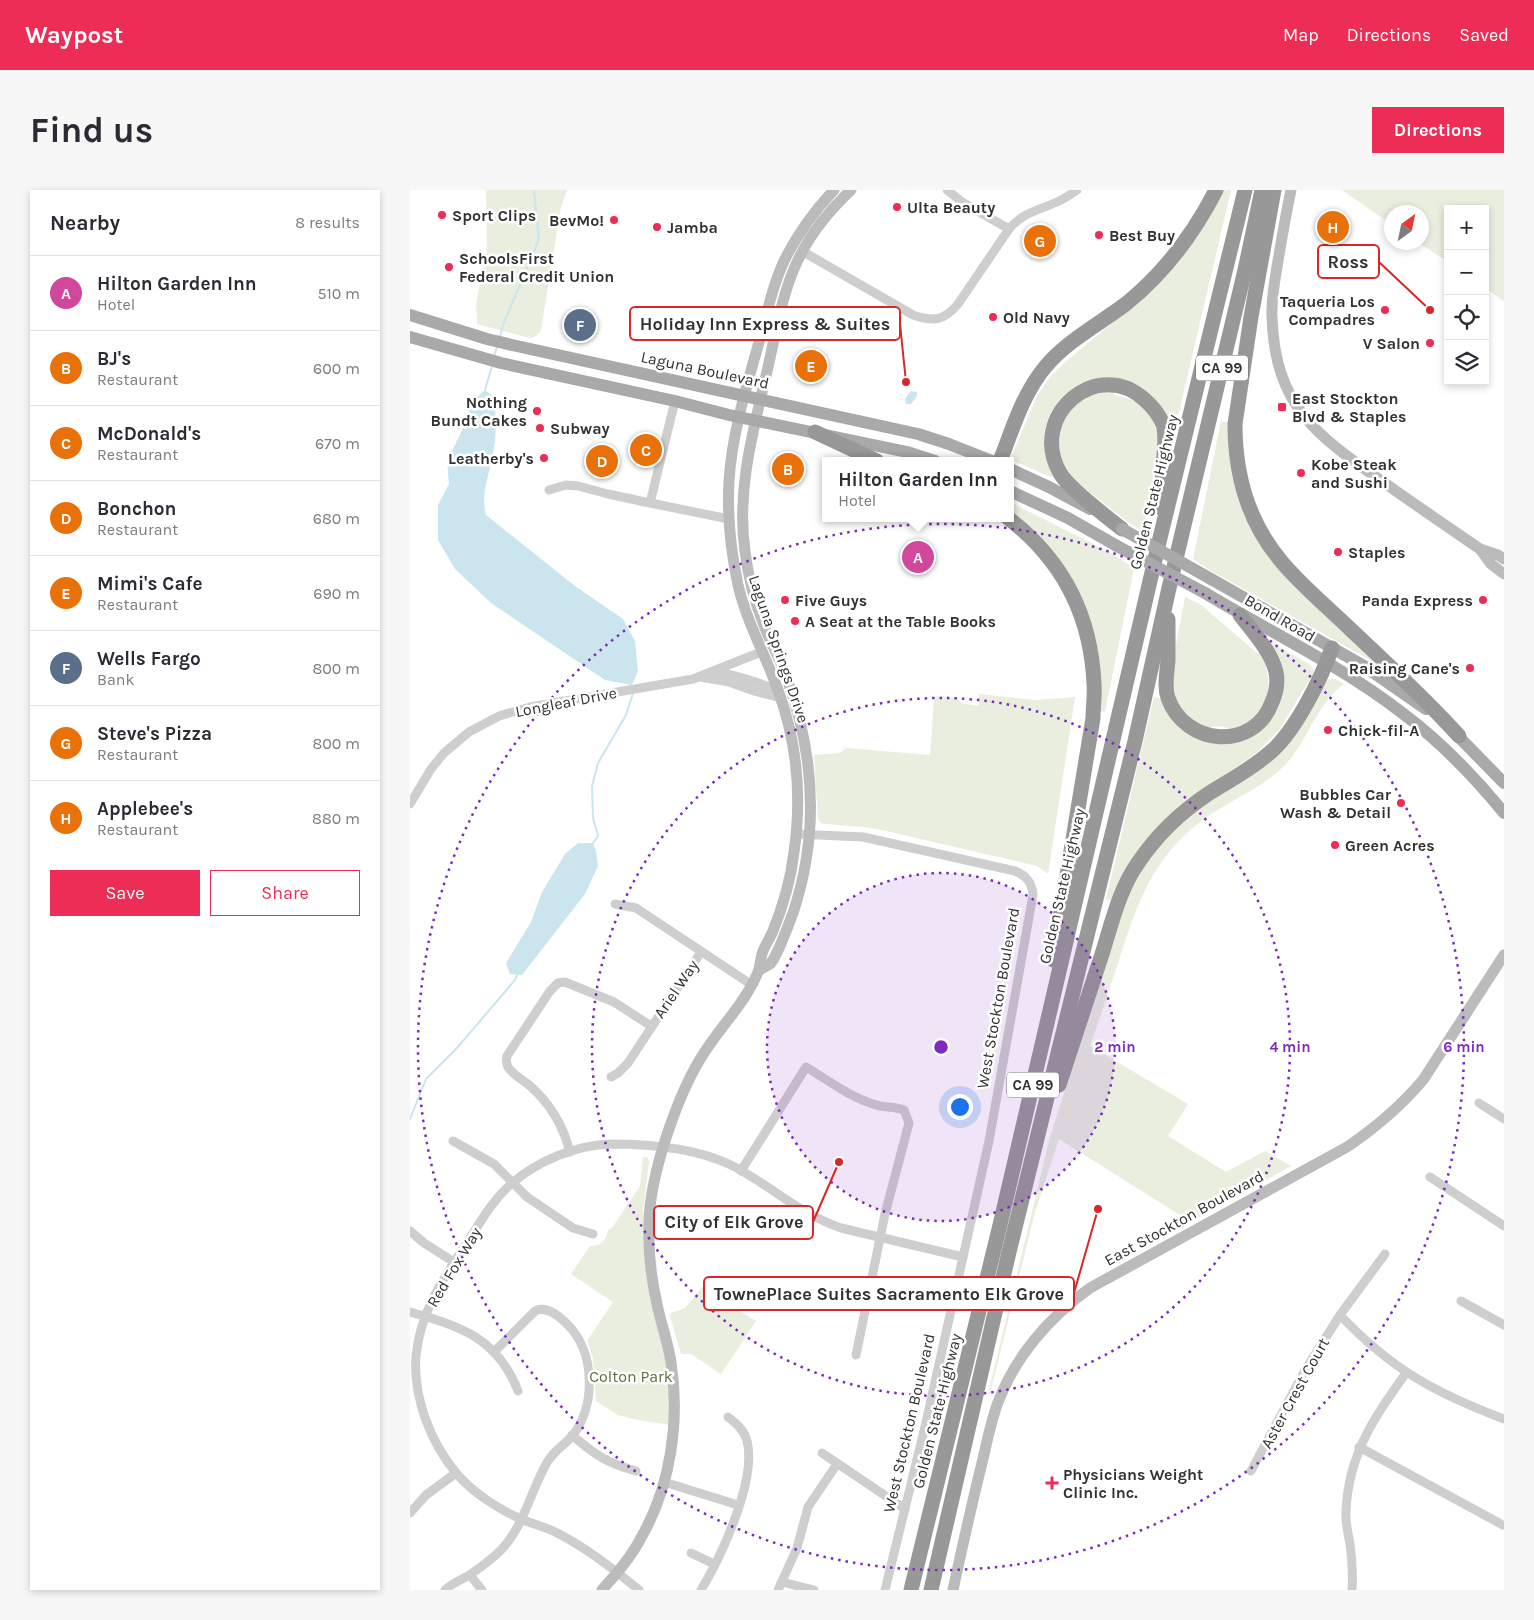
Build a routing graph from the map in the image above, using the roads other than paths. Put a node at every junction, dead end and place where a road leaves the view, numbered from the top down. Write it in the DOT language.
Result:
graph roads {
  1 [pos="834,190"];
  2 [pos="851,190"];
  3 [pos="947,190"];
  4 [pos="1077,190"];
  5 [pos="1216,190"];
  6 [pos="1245,190"];
  7 [pos="1262,190"];
  8 [pos="1274,190"];
  9 [pos="1291,190"];
  10 [pos="1009,229"];
  11 [pos="802,251"];
  12 [pos="410,315"];
  13 [pos="410,337"];
  14 [pos="744,395"];
  15 [pos="761,399"];
  16 [pos="675,401"];
  17 [pos="740,417"];
  18 [pos="756,420"];
  19 [pos="816,432"];
  20 [pos="869,457"];
  21 [pos="923,457"];
  22 [pos="982,457"];
  23 [pos="1002,457"];
  24 [pos="1014,471"];
  25 [pos="548,490"];
  26 [pos="1014,493"];
  27 [pos="650,503"];
  28 [pos="730,520"];
  29 [pos="1013,522"];
  30 [pos="1122,529"];
  31 [pos="1160,538"];
  32 [pos="1480,549"];
  33 [pos="732,550"];
  34 [pos="745,551"];
  35 [pos="1504,559"];
  36 [pos="1504,574"];
  37 [pos="738,585"];
  38 [pos="752,586"];
  39 [pos="1168,588"];
  40 [pos="1240,615"];
  41 [pos="765,629"];
  42 [pos="1332,648"];
  43 [pos="761,652"];
  44 [pos="1327,663"];
  45 [pos="712,672"];
  46 [pos="701,677"];
  47 [pos="779,693"];
  48 [pos="1459,736"];
  49 [pos="1504,782"];
  50 [pos="410,804"];
  51 [pos="1504,813"];
  52 [pos="796,834"];
  53 [pos="810,834"];
  54 [pos="616,904"];
  55 [pos="701,952"];
  56 [pos="1504,955"];
  57 [pos="761,969"];
  58 [pos="752,984"];
  59 [pos="651,1026"];
  60 [pos="611,1077"];
  61 [pos="1031,1093"];
  62 [pos="1479,1103"];
  63 [pos="1504,1119"];
  64 [pos="453,1141"];
  65 [pos="1035,1144"];
  66 [pos="664,1147"];
  67 [pos="570,1152"];
  68 [pos="741,1171"];
  69 [pos="1430,1177"];
  70 [pos="512,1183"];
  71 [pos="1504,1226"];
  72 [pos="410,1231"];
  73 [pos="593,1234"];
  74 [pos="882,1237"];
  75 [pos="1385,1254"];
  76 [pos="963,1257"];
  77 [pos="454,1262"];
  78 [pos="1461,1301"];
  79 [pos="410,1312"];
  80 [pos="1340,1315"];
  81 [pos="425,1316"];
  82 [pos="1504,1325"];
  83 [pos="495,1351"];
  84 [pos="856,1355"];
  85 [pos="1406,1373"];
  86 [pos="518,1391"];
  87 [pos="420,1404"];
  88 [pos="410,1406"];
  89 [pos="728,1417"];
  90 [pos="1504,1418"];
  91 [pos="572,1436"];
  92 [pos="1359,1447"];
  93 [pos="822,1453"];
  94 [pos="837,1464"];
  95 [pos="1252,1471"];
  96 [pos="636,1472"];
  97 [pos="456,1473"];
  98 [pos="664,1482"];
  99 [pos="738,1505"];
  100 [pos="905,1509"];
  101 [pos="410,1513"];
  102 [pos="521,1519"];
  103 [pos="1503,1524"];
  104 [pos="691,1553"];
  105 [pos="714,1564"];
  106 [pos="617,1573"];
  107 [pos="470,1575"];
  108 [pos="780,1586"];
  109 [pos="445,1590"];
  110 [pos="482,1590"];
  111 [pos="602,1590"];
  112 [pos="639,1590"];
  113 [pos="701,1590"];
  114 [pos="814,1590"];
  115 [pos="885,1590"];
  116 [pos="911,1590"];
  117 [pos="931,1590"];
  118 [pos="953,1590"];
  119 [pos="1352,1590"];
  1 -- 14 [label="street"];
  2 -- 11 [label="street"];
  3 -- 10 [label="street"];
  4 -- 10 [label="street"];
  5 -- 23 [label="highway"];
  6 -- 31 [label="highway, Golden State Highway / CA 99"];
  7 -- 39 [label="highway, Golden State Highway / CA 99"];
  8 -- 48 [label="highway"];
  9 -- 32 [label="street"];
  10 -- 11 [label="street"];
  11 -- 15 [label="street"];
  12 -- 14 [label="main road, Laguna Boulevard"];
  13 -- 16 [label="main road"];
  14 -- 15 [label="main road, Laguna Boulevard"];
  14 -- 17 [label="street, Laguna Springs Drive"];
  15 -- 18 [label="street, Laguna Springs Drive"];
  15 -- 22 [label="main road, Laguna Boulevard"];
  16 -- 17 [label="main road"];
  16 -- 27 [label="street"];
  17 -- 18 [label="main road"];
  17 -- 28 [label="street, Laguna Springs Drive"];
  18 -- 19 [label="main road"];
  18 -- 34 [label="street, Laguna Springs Drive"];
  19 -- 20 [label="highway"];
  19 -- 21 [label="main road"];
  24 -- 30 [label="main road"];
  25 -- 27 [label="street"];
  26 -- 40 [label="main road, Bond Road, bridge"];
  27 -- 28 [label="street"];
  28 -- 33 [label="street, Laguna Springs Drive"];
  28 -- 34 [label="street"];
  29 -- 61 [label="highway"];
  30 -- 31 [label="highway"];
  30 -- 42 [label="main road, bridge"];
  31 -- 61 [label="highway, Golden State Highway / CA 99"];
  32 -- 35 [label="street"];
  32 -- 36 [label="street"];
  33 -- 37 [label="street, Laguna Springs Drive"];
  33 -- 38 [label="street"];
  34 -- 38 [label="street, Laguna Springs Drive"];
  37 -- 41 [label="street"];
  37 -- 43 [label="street, Laguna Springs Drive"];
  38 -- 41 [label="street, Laguna Springs Drive"];
  39 -- 40 [label="highway"];
  39 -- 65 [label="highway, Golden State Highway / CA 99"];
  40 -- 44 [label="main road, Bond Road"];
  41 -- 53 [label="street, Laguna Springs Drive"];
  42 -- 44 [label="highway"];
  42 -- 48 [label="main road, Bond Road"];
  43 -- 45 [label="street, Longleaf Drive"];
  43 -- 47 [label="street, Laguna Springs Drive"];
  44 -- 51 [label="main road, Bond Road"];
  44 -- 65 [label="highway"];
  45 -- 46 [label="street, Longleaf Drive"];
  45 -- 47 [label="street"];
  46 -- 47 [label="street, Longleaf Drive"];
  46 -- 50 [label="street, Longleaf Drive"];
  47 -- 52 [label="street, Laguna Springs Drive"];
  48 -- 49 [label="main road, Bond Road"];
  52 -- 53 [label="street, West Stockton Boulevard"];
  52 -- 57 [label="street, Laguna Springs Drive"];
  53 -- 57 [label="street, Laguna Springs Drive"];
  53 -- 76 [label="street, West Stockton Boulevard"];
  54 -- 55 [label="street"];
  55 -- 58 [label="street"];
  55 -- 59 [label="street, Ariel Way"];
  56 -- 118 [label="street, East Stockton Boulevard"];
  57 -- 58 [label="street, Laguna Springs Drive"];
  58 -- 66 [label="street, Laguna Springs Drive"];
  59 -- 60 [label="street, Ariel Way"];
  59 -- 67 [label="street"];
  61 -- 116 [label="highway, Golden State Highway / CA 99"];
  62 -- 63 [label="street"];
  64 -- 70 [label="street"];
  65 -- 117 [label="highway, Golden State Highway / CA 99"];
  66 -- 67 [label="street, Red Fox Way"];
  66 -- 68 [label="street, Red Fox Way"];
  66 -- 98 [label="street, Laguna Springs Drive"];
  67 -- 70 [label="street, Red Fox Way"];
  68 -- 74 [label="street, Red Fox Way"];
  68 -- 74 [label="street"];
  69 -- 71 [label="street"];
  70 -- 73 [label="street"];
  70 -- 77 [label="street, Red Fox Way"];
  72 -- 77 [label="street"];
  74 -- 76 [label="street, Red Fox Way"];
  74 -- 84 [label="street"];
  75 -- 80 [label="street, Aster Crest Court"];
  76 -- 100 [label="street, West Stockton Boulevard"];
  77 -- 81 [label="street, Red Fox Way"];
  78 -- 82 [label="street"];
  79 -- 81 [label="street"];
  80 -- 85 [label="street"];
  80 -- 95 [label="street, Aster Crest Court"];
  81 -- 83 [label="street"];
  81 -- 87 [label="street, Red Fox Way"];
  83 -- 86 [label="street"];
  83 -- 91 [label="street"];
  85 -- 90 [label="street"];
  85 -- 92 [label="street"];
  87 -- 88 [label="street"];
  87 -- 97 [label="street, Red Fox Way"];
  89 -- 99 [label="street"];
  91 -- 96 [label="street"];
  91 -- 102 [label="street"];
  92 -- 103 [label="street"];
  92 -- 119 [label="street"];
  93 -- 94 [label="street"];
  94 -- 100 [label="street"];
  94 -- 108 [label="street"];
  97 -- 101 [label="street"];
  97 -- 102 [label="street, Red Fox Way"];
  98 -- 99 [label="street"];
  98 -- 106 [label="street, Laguna Springs Drive"];
  99 -- 105 [label="street"];
  100 -- 115 [label="street, West Stockton Boulevard"];
  102 -- 106 [label="street, Red Fox Way"];
  102 -- 107 [label="street"];
  104 -- 105 [label="street"];
  105 -- 113 [label="street"];
  106 -- 111 [label="street, Laguna Springs Drive"];
  106 -- 112 [label="street, Red Fox Way"];
  107 -- 109 [label="street"];
  107 -- 110 [label="street"];
  108 -- 114 [label="street"];
}
